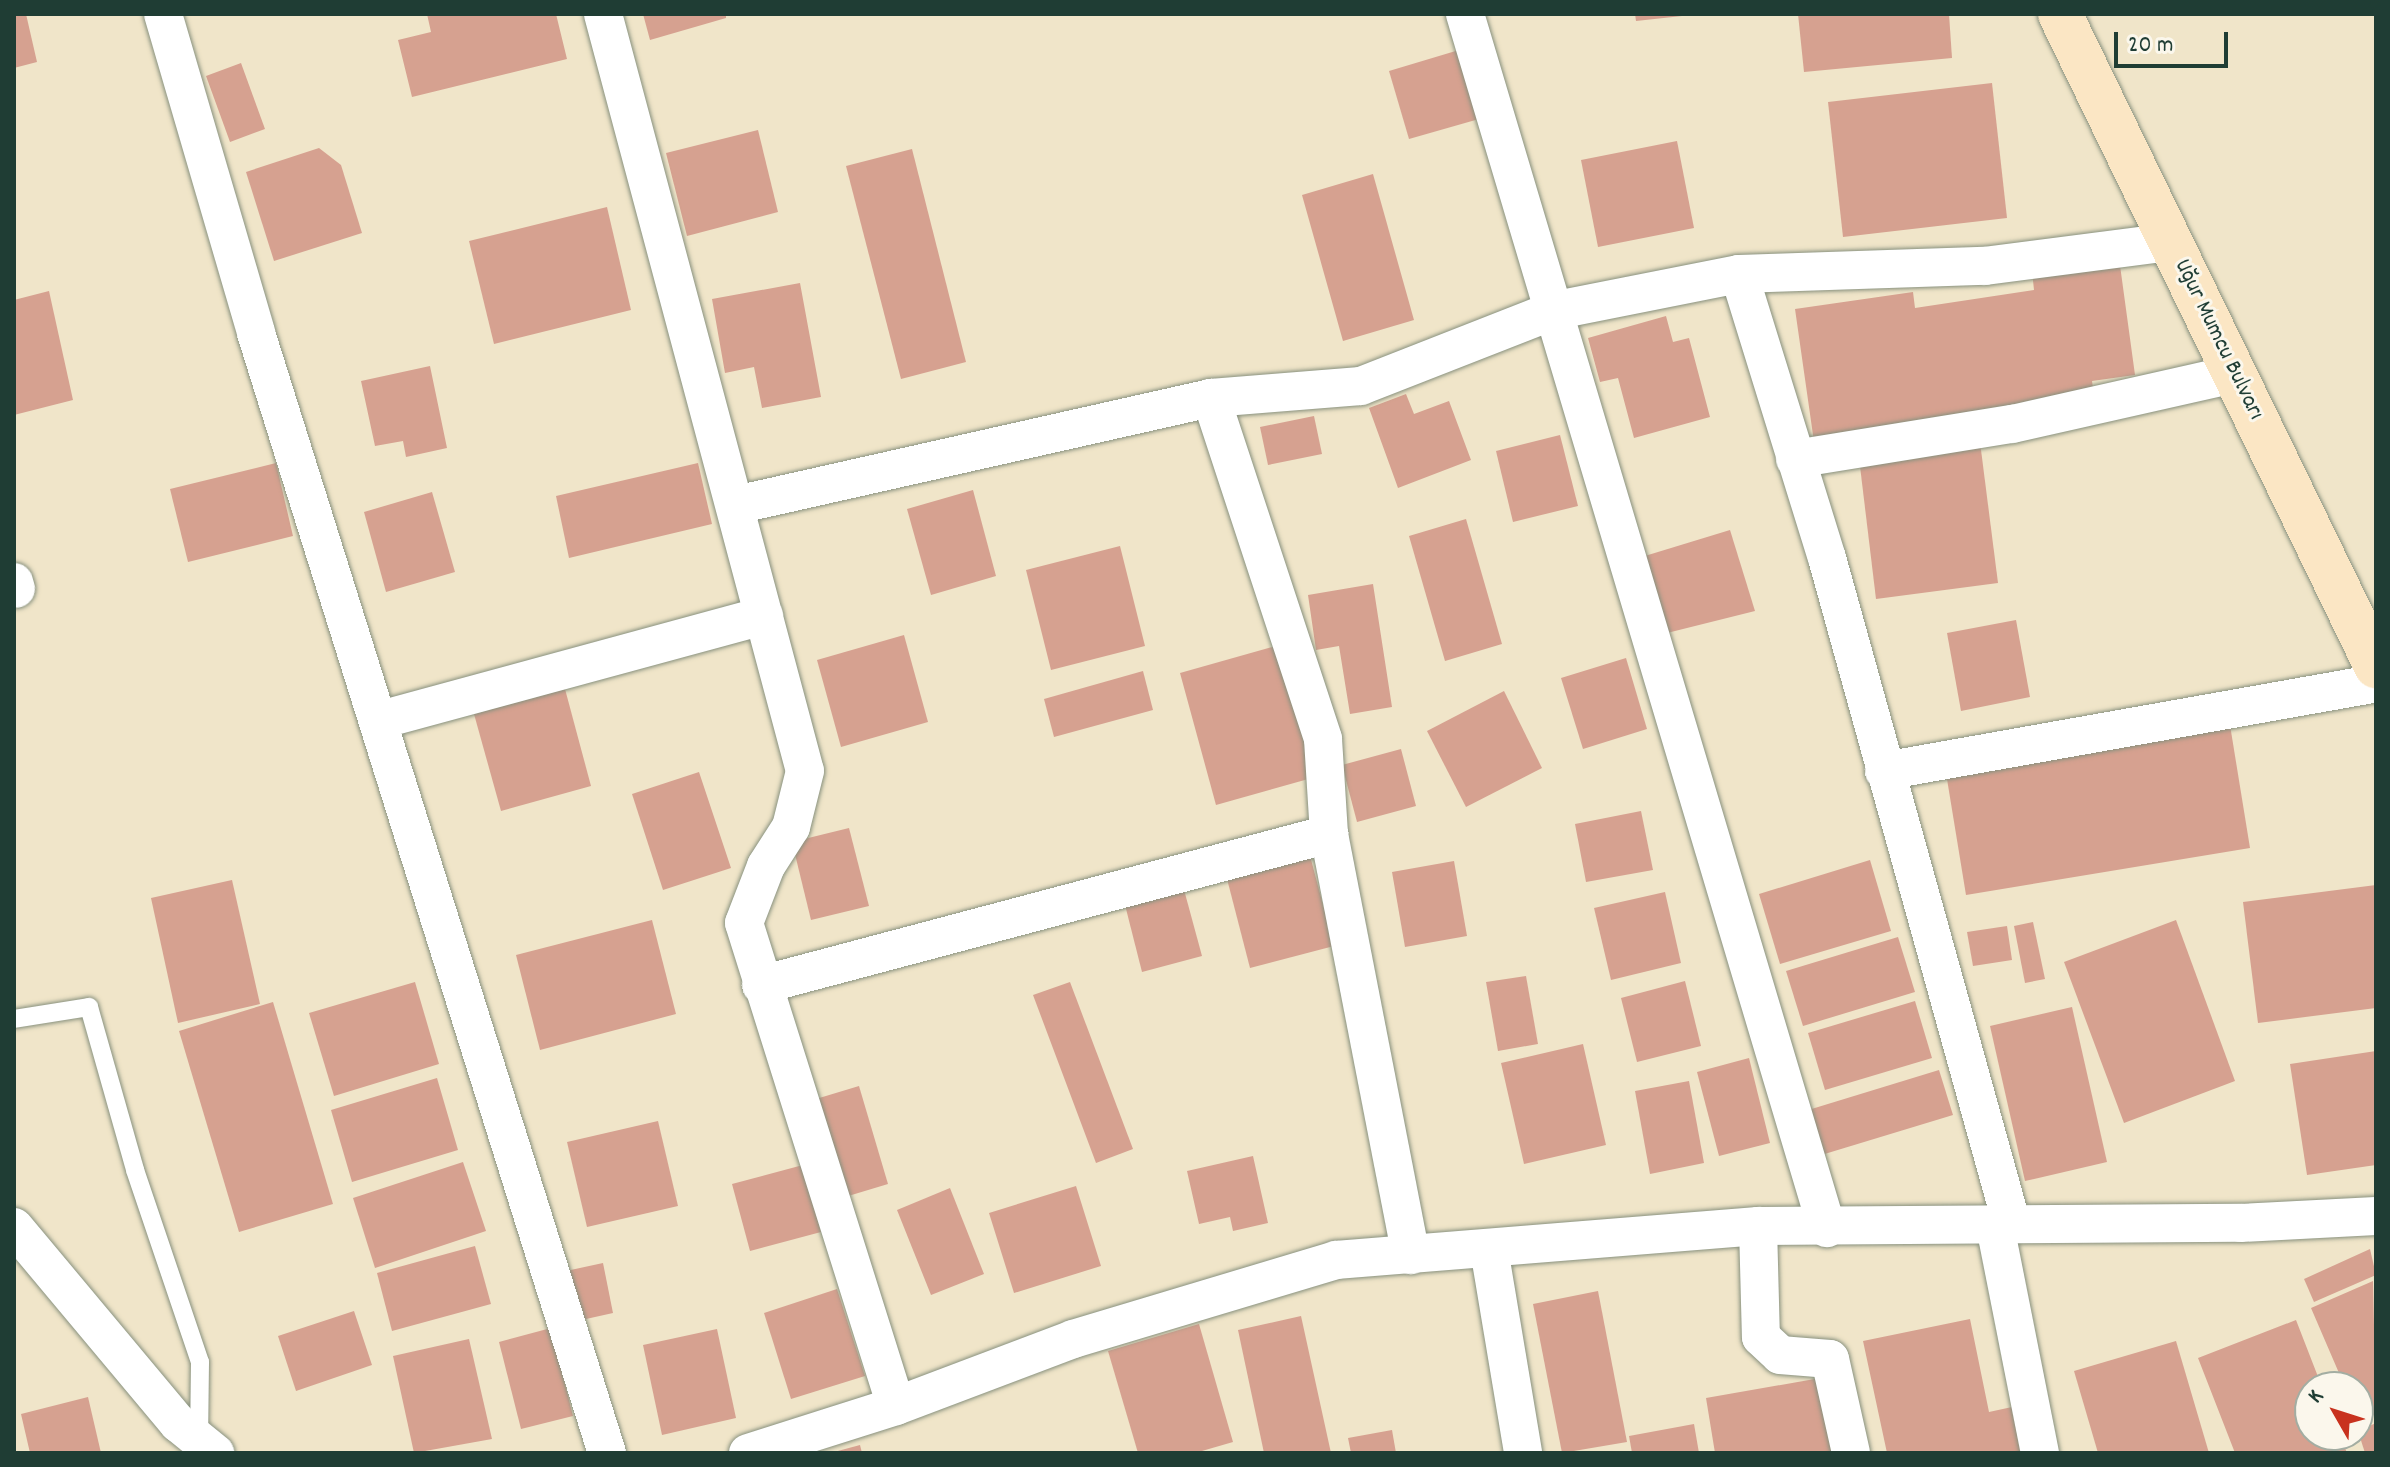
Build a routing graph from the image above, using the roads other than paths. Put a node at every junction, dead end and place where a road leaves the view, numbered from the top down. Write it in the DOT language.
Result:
graph roads {
  1 [pos="163,14"];
  2 [pos="603,14"];
  3 [pos="1465,14"];
  4 [pos="2060,14"];
  5 [pos="2170,242"];
  6 [pos="1739,274"];
  7 [pos="1552,311"];
  8 [pos="2234,374"];
  9 [pos="1211,398"];
  10 [pos="1795,459"];
  11 [pos="736,505"];
  12 [pos="764,616"];
  13 [pos="2376,666"];
  14 [pos="2376,683"];
  15 [pos="380,720"];
  16 [pos="1884,771"];
  17 [pos="1329,834"];
  18 [pos="761,985"];
  19 [pos="14,1019"];
  20 [pos="2376,1216"];
  21 [pos="1758,1226"];
  22 [pos="2003,1226"];
  23 [pos="14,1227"];
  24 [pos="1827,1228"];
  25 [pos="1489,1249"];
  26 [pos="1411,1255"];
  27 [pos="896,1406"];
  28 [pos="207,1446"];
  29 [pos="607,1453"];
  30 [pos="748,1453"];
  31 [pos="1523,1453"];
  32 [pos="1851,1453"];
  33 [pos="2040,1453"];
  1 -- 15 [label="street"];
  2 -- 11 [label="street"];
  3 -- 7 [label="street"];
  4 -- 5 [label="street, Uğur Mumcu Bulvarı"];
  5 -- 6 [label="street"];
  5 -- 8 [label="street, Uğur Mumcu Bulvarı"];
  6 -- 7 [label="street"];
  6 -- 10 [label="street"];
  7 -- 9 [label="street"];
  7 -- 24 [label="street"];
  8 -- 10 [label="street"];
  8 -- 13 [label="street, Uğur Mumcu Bulvarı"];
  9 -- 11 [label="street"];
  9 -- 17 [label="street"];
  10 -- 16 [label="street"];
  11 -- 12 [label="street"];
  12 -- 15 [label="street"];
  12 -- 18 [label="street"];
  14 -- 16 [label="street"];
  15 -- 29 [label="street"];
  16 -- 22 [label="street"];
  17 -- 18 [label="street"];
  17 -- 26 [label="street"];
  18 -- 27 [label="street"];
  19 -- 28 [label="lane"];
  20 -- 22 [label="street"];
  21 -- 24 [label="street"];
  21 -- 25 [label="street"];
  21 -- 32 [label="street"];
  22 -- 24 [label="street"];
  22 -- 33 [label="street"];
  23 -- 28 [label="street"];
  25 -- 26 [label="street"];
  25 -- 31 [label="street"];
  26 -- 27 [label="street"];
  27 -- 30 [label="street"];
}
